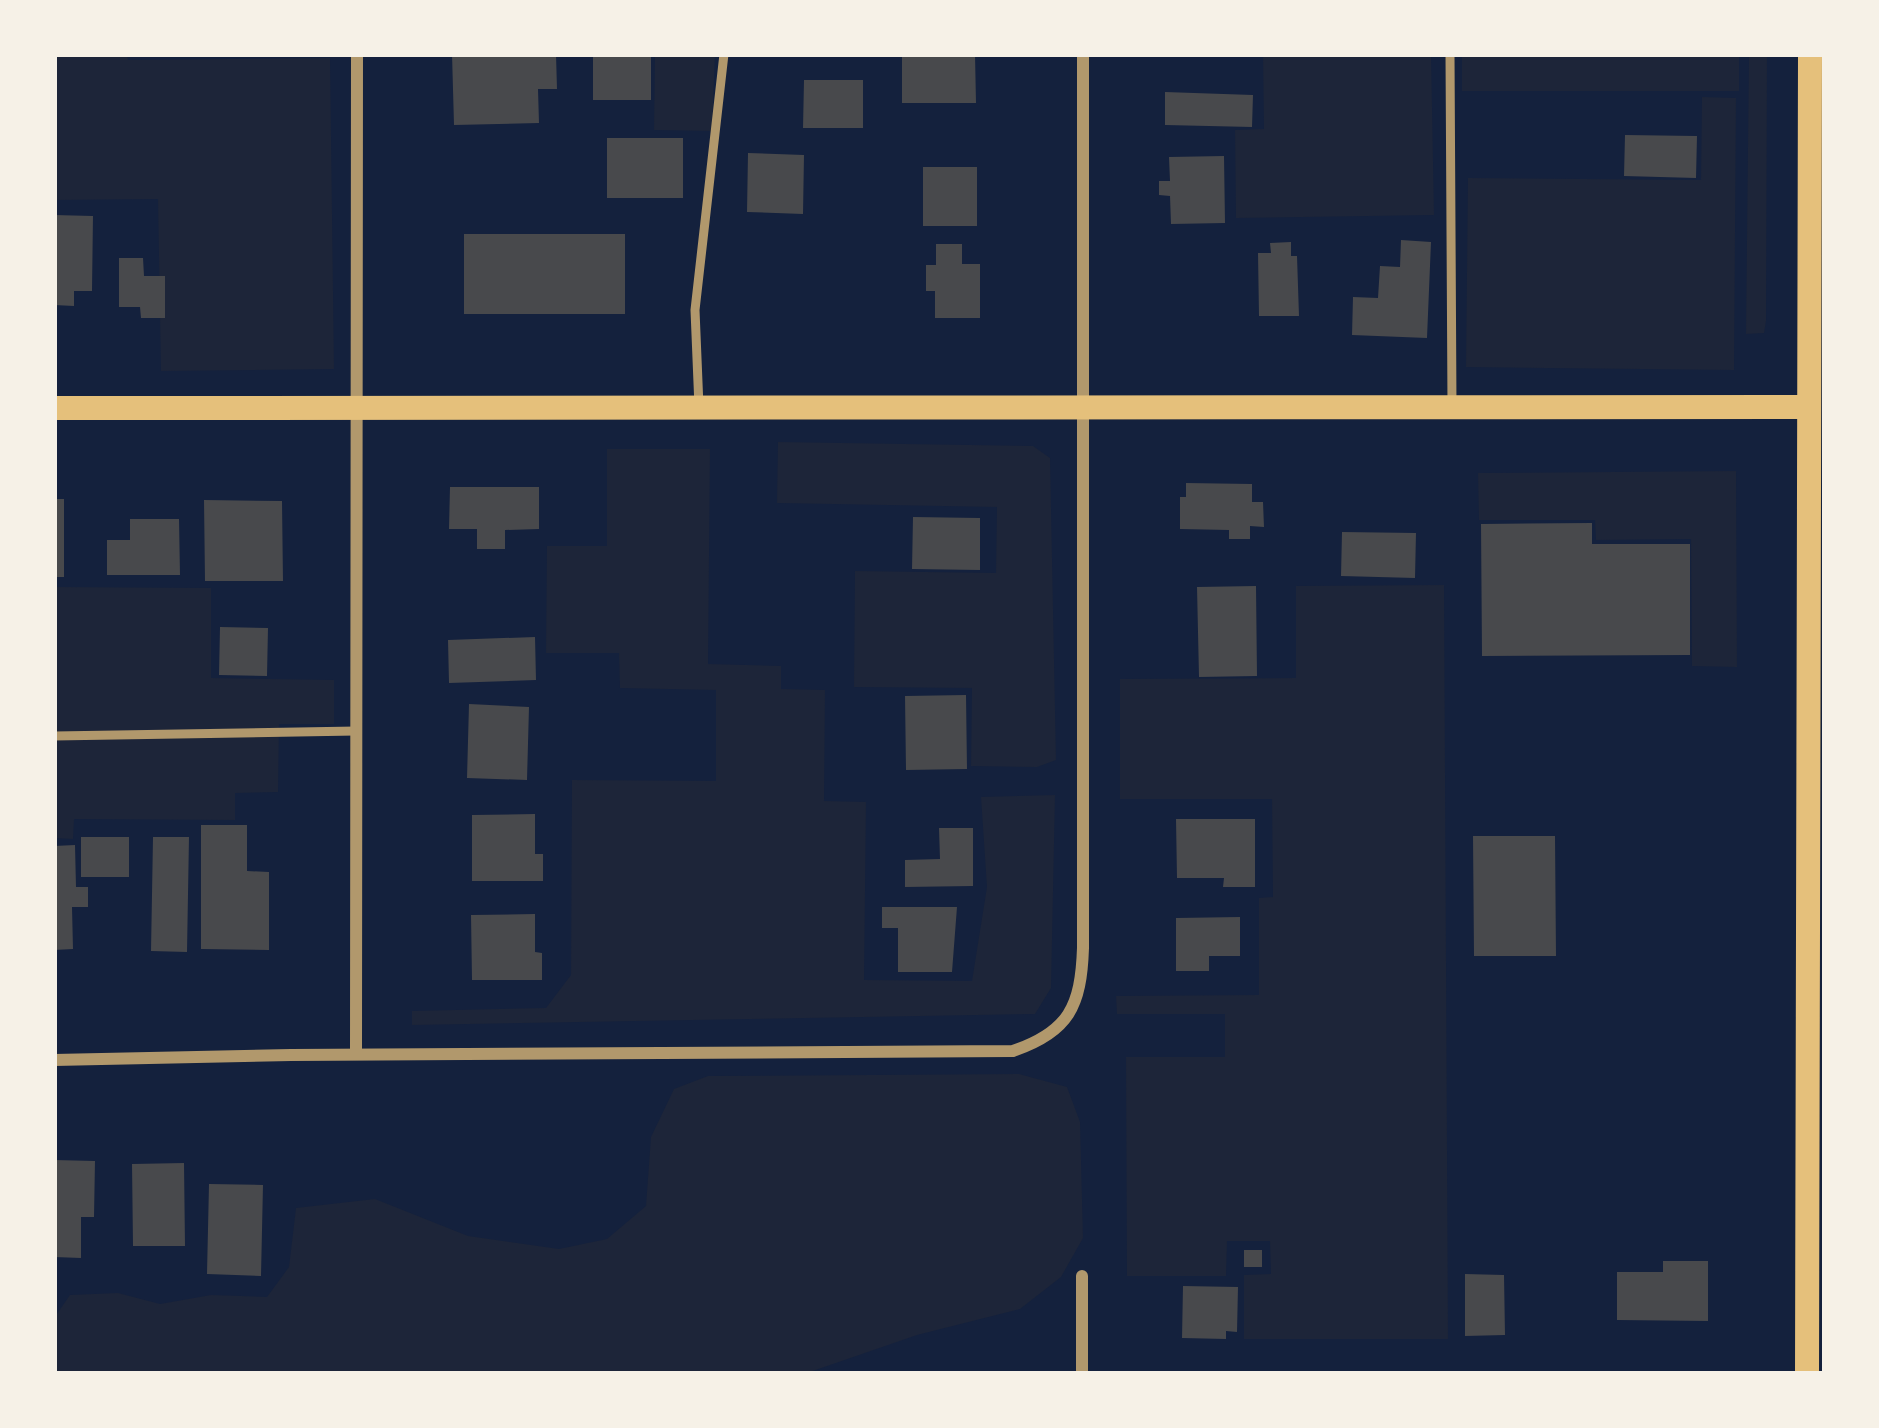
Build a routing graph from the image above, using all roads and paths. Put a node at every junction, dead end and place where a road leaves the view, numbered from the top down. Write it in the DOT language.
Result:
graph roads {
  1 [pos="357,54"];
  2 [pos="724,54"];
  3 [pos="1083,54"];
  4 [pos="1450,54"];
  5 [pos="1810,54"];
  6 [pos="1451,406"];
  7 [pos="699,407"];
  8 [pos="1081,407"];
  9 [pos="1809,407"];
  10 [pos="54,408"];
  11 [pos="357,408"];
  12 [pos="356,730"];
  13 [pos="54,736"];
  14 [pos="356,1054"];
  15 [pos="54,1060"];
  16 [pos="1816,1094"];
  17 [pos="1082,1276"];
  18 [pos="1082,1374"];
  19 [pos="1807,1374"];
  1 -- 11 [label="street"];
  2 -- 7 [label="lane"];
  3 -- 8 [label="street"];
  4 -- 6 [label="lane"];
  5 -- 9 [label="main road"];
  6 -- 8 [label="main road"];
  6 -- 9 [label="main road"];
  7 -- 8 [label="main road"];
  7 -- 11 [label="main road"];
  8 -- 14 [label="street"];
  9 -- 16 [label="main road"];
  10 -- 11 [label="main road"];
  11 -- 12 [label="street"];
  12 -- 13 [label="lane"];
  12 -- 14 [label="street"];
  14 -- 15 [label="street"];
  16 -- 19 [label="main road"];
  17 -- 18 [label="street"];
}
